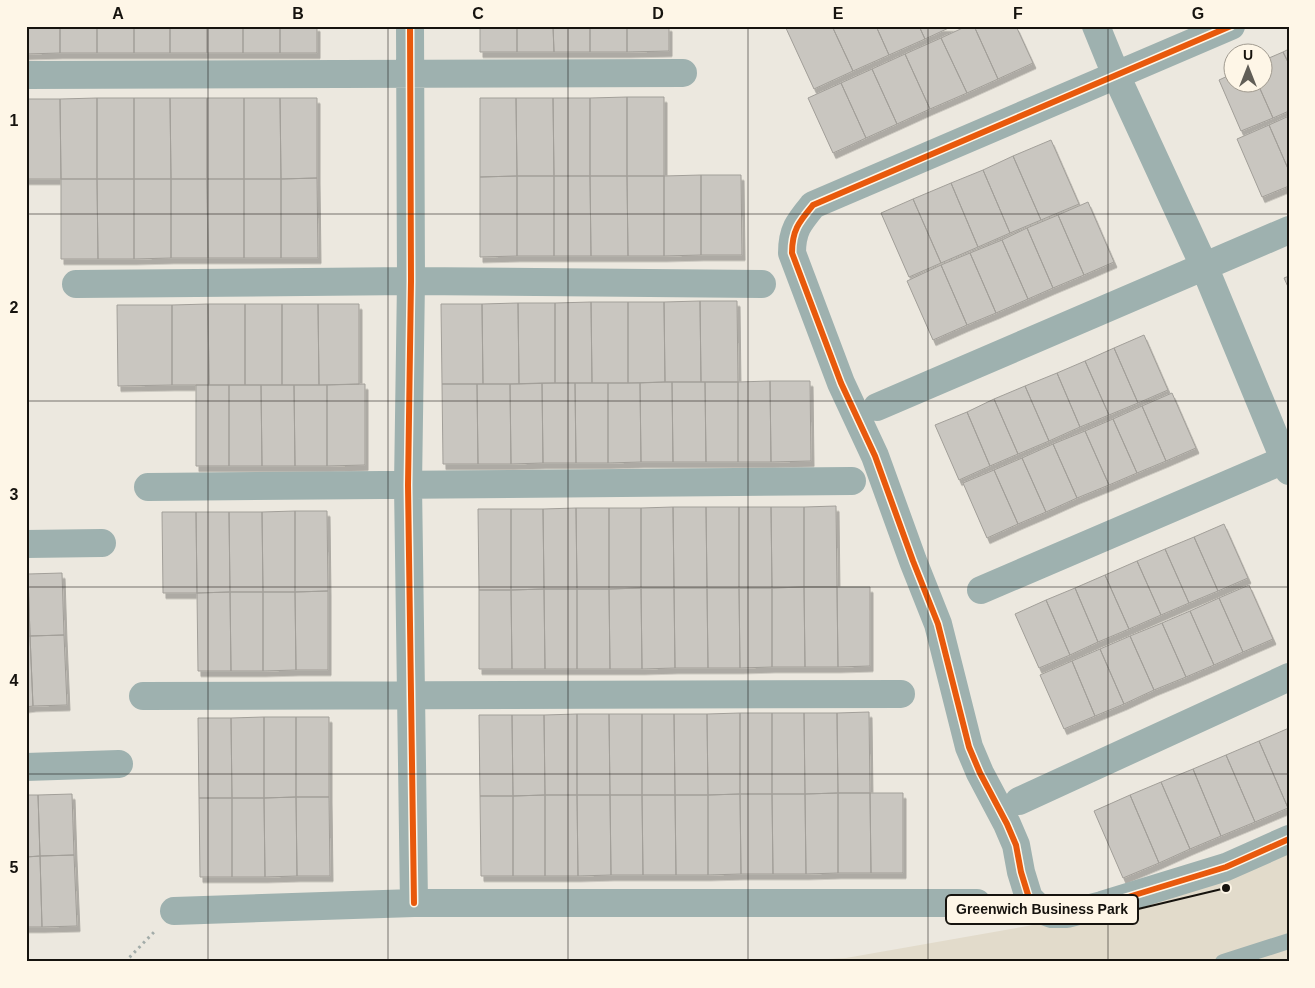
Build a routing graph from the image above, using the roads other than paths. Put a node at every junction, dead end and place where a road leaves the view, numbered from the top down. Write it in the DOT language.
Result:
graph roads {
  1 [pos="410,26"];
  2 [pos="1096,26"];
  3 [pos="1231,26"];
  4 [pos="410,73"];
  5 [pos="683,73"];
  6 [pos="1116,74"];
  7 [pos="26,75"];
  8 [pos="1289,230"];
  9 [pos="1204,266"];
  10 [pos="411,281"];
  11 [pos="76,284"];
  12 [pos="762,284"];
  13 [pos="877,407"];
  14 [pos="1287,463"];
  15 [pos="852,481"];
  16 [pos="408,485"];
  17 [pos="148,487"];
  18 [pos="102,543"];
  19 [pos="26,544"];
  20 [pos="981,590"];
  21 [pos="1289,677"];
  22 [pos="901,694"];
  23 [pos="410,695"];
  24 [pos="143,696"];
  25 [pos="119,764"];
  26 [pos="26,767"];
  27 [pos="1019,801"];
  28 [pos="1289,840"];
  29 [pos="414,903"];
  30 [pos="977,903"];
  31 [pos="174,911"];
  32 [pos="1289,941"];
  33 [pos="1224,962"];
  1 -- 4 [label="street"];
  2 -- 6 [label="street"];
  3 -- 6 [label="street"];
  4 -- 5 [label="street"];
  4 -- 7 [label="street"];
  4 -- 10 [label="street"];
  6 -- 9 [label="street"];
  6 -- 28 [label="street"];
  8 -- 9 [label="street"];
  9 -- 13 [label="street"];
  9 -- 14 [label="street"];
  10 -- 11 [label="street"];
  10 -- 12 [label="street"];
  10 -- 16 [label="street"];
  14 -- 20 [label="street"];
  15 -- 16 [label="street"];
  16 -- 17 [label="street"];
  16 -- 23 [label="street"];
  18 -- 19 [label="street"];
  21 -- 27 [label="street"];
  22 -- 23 [label="street"];
  23 -- 24 [label="street"];
  23 -- 29 [label="street"];
  25 -- 26 [label="street"];
  29 -- 30 [label="street"];
  29 -- 31 [label="street"];
  32 -- 33 [label="lane"];
}
